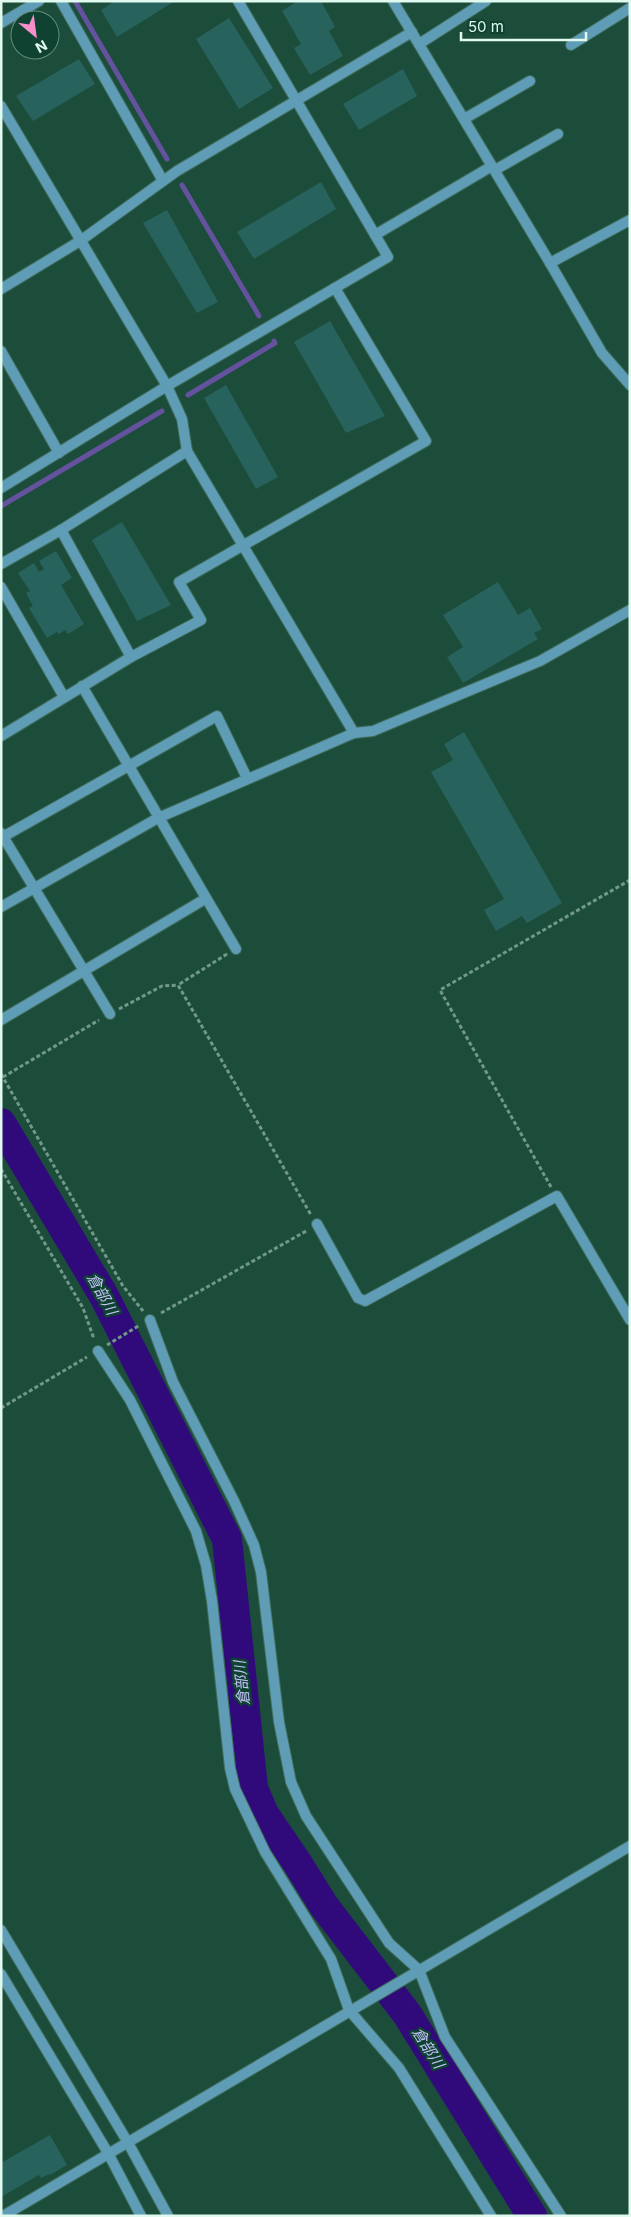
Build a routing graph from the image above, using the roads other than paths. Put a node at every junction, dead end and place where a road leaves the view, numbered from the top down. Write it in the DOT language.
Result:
graph roads {
  1 [pos="39,1"];
  2 [pos="61,1"];
  3 [pos="238,1"];
  4 [pos="393,1"];
  5 [pos="486,1"];
  6 [pos="630,8"];
  7 [pos="1,23"];
  8 [pos="412,32"];
  9 [pos="419,44"];
  10 [pos="571,45"];
  11 [pos="530,81"];
  12 [pos="296,99"];
  13 [pos="1,106"];
  14 [pos="464,119"];
  15 [pos="558,134"];
  16 [pos="494,168"];
  17 [pos="163,181"];
  18 [pos="630,220"];
  19 [pos="375,235"];
  20 [pos="80,241"];
  21 [pos="550,263"];
  22 [pos="335,288"];
  23 [pos="1,289"];
  24 [pos="1,351"];
  25 [pos="630,385"];
  26 [pos="167,386"];
  27 [pos="187,451"];
  28 [pos="59,453"];
  29 [pos="1,488"];
  30 [pos="61,530"];
  31 [pos="243,547"];
  32 [pos="1,564"];
  33 [pos="1,587"];
  34 [pos="630,610"];
  35 [pos="132,657"];
  36 [pos="82,686"];
  37 [pos="64,697"];
  38 [pos="354,733"];
  39 [pos="1,736"];
  40 [pos="128,766"];
  41 [pos="247,778"];
  42 [pos="158,818"];
  43 [pos="2,836"];
  44 [pos="34,888"];
  45 [pos="205,899"];
  46 [pos="1,907"];
  47 [pos="236,949"];
  48 [pos="83,972"];
  49 [pos="110,1014"];
  50 [pos="1,1020"];
  51 [pos="317,1224"];
  52 [pos="150,1320"];
  53 [pos="630,1320"];
  54 [pos="101,1349"];
  55 [pos="630,1846"];
  56 [pos="1,1930"];
  57 [pos="416,1972"];
  58 [pos="1,1974"];
  59 [pos="349,2010"];
  60 [pos="127,2141"];
  61 [pos="108,2153"];
  62 [pos="3,2216"];
  63 [pos="141,2216"];
  64 [pos="168,2216"];
  65 [pos="491,2216"];
  66 [pos="561,2216"];
  1 -- 7 [label="street"];
  2 -- 17 [label="street"];
  3 -- 12 [label="street"];
  4 -- 8 [label="street"];
  5 -- 9 [label="street"];
  6 -- 10 [label="street"];
  8 -- 9 [label="street"];
  8 -- 12 [label="street"];
  9 -- 14 [label="street"];
  11 -- 14 [label="street"];
  12 -- 17 [label="street"];
  12 -- 19 [label="street"];
  13 -- 20 [label="street"];
  14 -- 16 [label="street"];
  15 -- 16 [label="street"];
  16 -- 19 [label="street"];
  16 -- 21 [label="street"];
  17 -- 20 [label="street"];
  18 -- 21 [label="street"];
  19 -- 22 [label="street"];
  20 -- 23 [label="street"];
  20 -- 26 [label="street"];
  21 -- 25 [label="street"];
  22 -- 26 [label="street"];
  22 -- 31 [label="street"];
  24 -- 28 [label="street"];
  26 -- 27 [label="street"];
  26 -- 28 [label="street"];
  27 -- 30 [label="street"];
  27 -- 31 [label="street"];
  28 -- 29 [label="street"];
  30 -- 32 [label="street"];
  30 -- 35 [label="street"];
  31 -- 35 [label="street"];
  31 -- 38 [label="street"];
  33 -- 37 [label="street"];
  34 -- 38 [label="street"];
  35 -- 36 [label="street"];
  36 -- 37 [label="street"];
  36 -- 40 [label="street"];
  37 -- 39 [label="street"];
  38 -- 41 [label="street"];
  40 -- 41 [label="street"];
  40 -- 42 [label="street"];
  40 -- 43 [label="street"];
  41 -- 42 [label="street"];
  42 -- 44 [label="street"];
  42 -- 45 [label="street"];
  43 -- 44 [label="street"];
  44 -- 46 [label="street"];
  44 -- 48 [label="street"];
  45 -- 47 [label="street"];
  45 -- 48 [label="street"];
  48 -- 49 [label="street"];
  48 -- 50 [label="street"];
  51 -- 53 [label="street"];
  52 -- 57 [label="street"];
  54 -- 59 [label="street"];
  55 -- 57 [label="street"];
  56 -- 60 [label="street"];
  57 -- 59 [label="street"];
  57 -- 66 [label="street"];
  58 -- 61 [label="street"];
  59 -- 60 [label="street"];
  59 -- 65 [label="street"];
  60 -- 61 [label="street"];
  60 -- 64 [label="street"];
  61 -- 62 [label="street"];
  61 -- 63 [label="street"];
}
